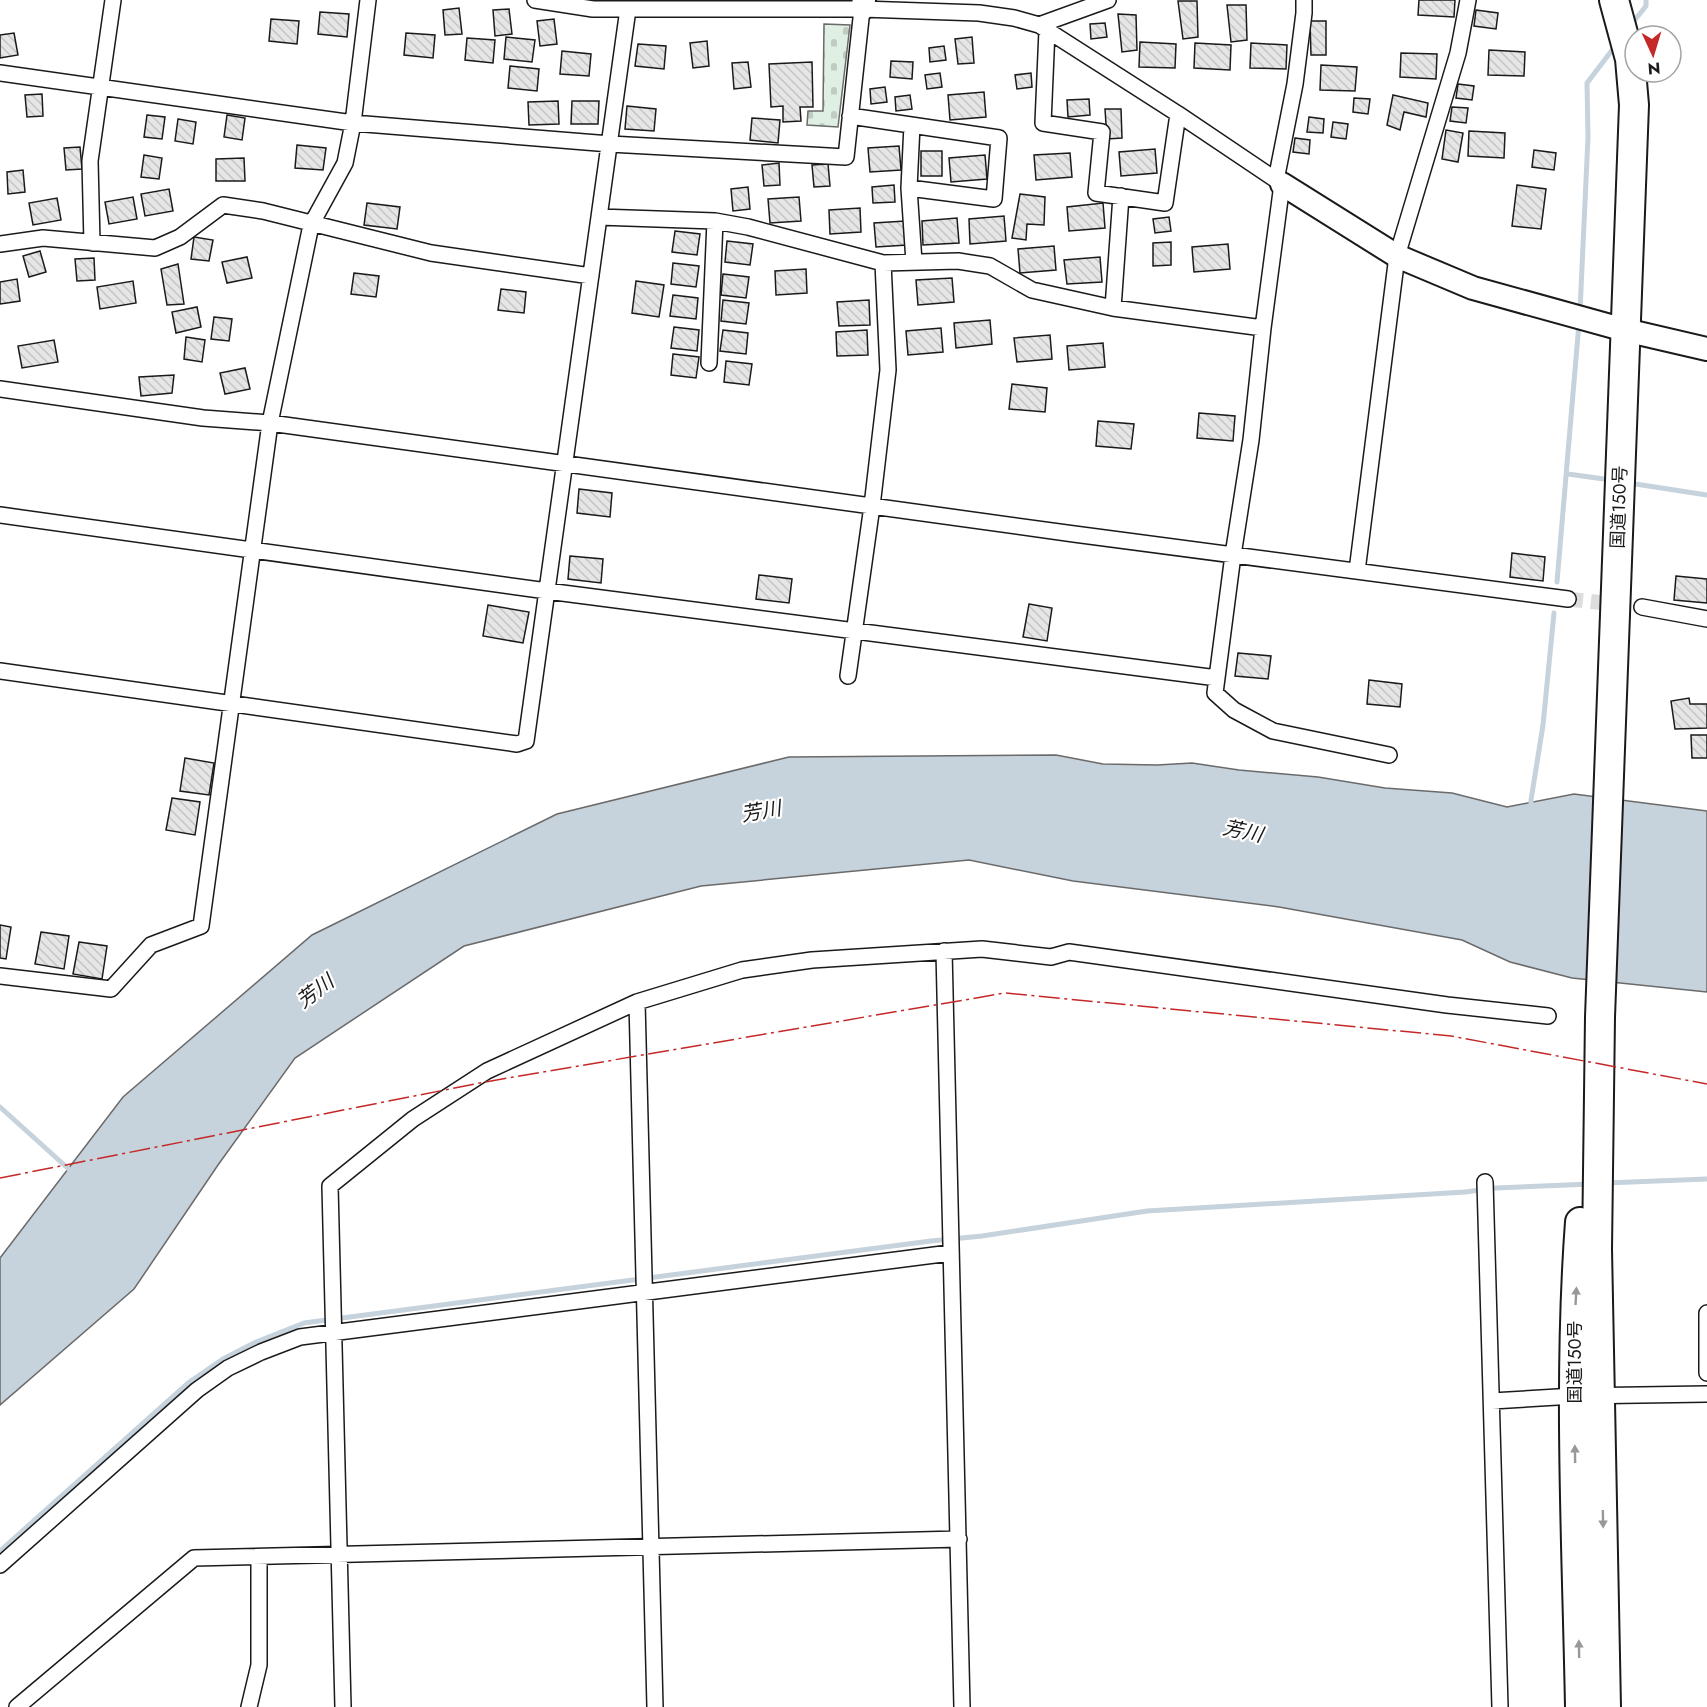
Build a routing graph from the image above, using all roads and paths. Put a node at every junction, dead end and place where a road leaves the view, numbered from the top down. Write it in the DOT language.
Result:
graph roads {
  1 [pos="113,0"];
  2 [pos="368,0"];
  3 [pos="535,0"];
  4 [pos="1108,0"];
  5 [pos="1304,0"];
  6 [pos="1468,0"];
  7 [pos="1614,0"];
  8 [pos="863,4"];
  9 [pos="628,9"];
  10 [pos="1043,28"];
  11 [pos="0,73"];
  12 [pos="102,88"];
  13 [pos="1178,114"];
  14 [pos="850,116"];
  15 [pos="353,123"];
  16 [pos="912,125"];
  17 [pos="610,144"];
  18 [pos="1279,182"];
  19 [pos="909,188"];
  20 [pos="1120,196"];
  21 [pos="599,217"];
  22 [pos="715,221"];
  23 [pos="311,225"];
  24 [pos="92,243"];
  25 [pos="0,244"];
  26 [pos="1397,256"];
  27 [pos="914,262"];
  28 [pos="883,263"];
  29 [pos="591,276"];
  30 [pos="1113,308"];
  31 [pos="1263,328"];
  32 [pos="1625,330"];
  33 [pos="1707,349"];
  34 [pos="709,363"];
  35 [pos="0,388"];
  36 [pos="270,423"];
  37 [pos="566,465"];
  38 [pos="872,506"];
  39 [pos="0,515"];
  40 [pos="254,551"];
  41 [pos="1233,555"];
  42 [pos="1358,571"];
  43 [pos="548,591"];
  44 [pos="1568,599"];
  45 [pos="1642,607"];
  46 [pos="1707,619"];
  47 [pos="854,630"];
  48 [pos="0,671"];
  49 [pos="848,676"];
  50 [pos="1217,678"];
  51 [pos="231,704"];
  52 [pos="1389,755"];
  53 [pos="944,951"];
  54 [pos="0,975"];
  55 [pos="637,1002"];
  56 [pos="1548,1016"];
  57 [pos="1485,1182"];
  58 [pos="950,1252"];
  59 [pos="643,1291"];
  60 [pos="1707,1313"];
  61 [pos="333,1332"];
  62 [pos="1707,1373"];
  63 [pos="1707,1394"];
  64 [pos="1587,1397"];
  65 [pos="1492,1401"];
  66 [pos="958,1539"];
  67 [pos="651,1547"];
  68 [pos="340,1556"];
  69 [pos="259,1558"];
  70 [pos="0,1565"];
  71 [pos="17,1707"];
  72 [pos="249,1707"];
  73 [pos="343,1707"];
  74 [pos="655,1707"];
  75 [pos="962,1707"];
  76 [pos="1500,1707"];
  77 [pos="1580,1707"];
  78 [pos="1606,1707"];
  1 -- 12 [label="street"];
  2 -- 15 [label="street"];
  3 -- 9 [label="street"];
  4 -- 10 [label="street"];
  5 -- 18 [label="street"];
  6 -- 26 [label="street"];
  7 -- 32 [label="highway, 国道150号"];
  8 -- 9 [label="street"];
  8 -- 10 [label="street"];
  8 -- 14 [label="street"];
  9 -- 17 [label="street"];
  10 -- 13 [label="street"];
  10 -- 20 [label="street"];
  11 -- 12 [label="street"];
  12 -- 15 [label="street"];
  12 -- 24 [label="street"];
  13 -- 18 [label="street"];
  13 -- 20 [label="street"];
  14 -- 16 [label="street"];
  14 -- 17 [label="street"];
  15 -- 17 [label="street"];
  15 -- 23 [label="street"];
  16 -- 19 [label="street"];
  16 -- 19 [label="street"];
  17 -- 21 [label="street"];
  18 -- 26 [label="street"];
  18 -- 31 [label="street"];
  19 -- 27 [label="street"];
  20 -- 30 [label="street"];
  21 -- 22 [label="street"];
  21 -- 29 [label="street"];
  22 -- 28 [label="street"];
  22 -- 34 [label="street"];
  23 -- 24 [label="street"];
  23 -- 29 [label="street"];
  23 -- 36 [label="street"];
  24 -- 25 [label="street"];
  26 -- 32 [label="street"];
  26 -- 42 [label="street"];
  27 -- 28 [label="street"];
  27 -- 30 [label="street"];
  28 -- 38 [label="street"];
  29 -- 37 [label="street"];
  30 -- 31 [label="street"];
  31 -- 41 [label="street"];
  32 -- 33 [label="street"];
  32 -- 64 [label="highway, 国道150号"];
  35 -- 36 [label="street"];
  36 -- 37 [label="street"];
  36 -- 40 [label="street"];
  37 -- 38 [label="street"];
  37 -- 43 [label="street"];
  38 -- 41 [label="street"];
  38 -- 47 [label="street"];
  39 -- 40 [label="street"];
  40 -- 43 [label="street"];
  40 -- 51 [label="street"];
  41 -- 42 [label="street"];
  41 -- 50 [label="street"];
  42 -- 44 [label="street"];
  43 -- 47 [label="street"];
  43 -- 51 [label="street"];
  45 -- 46 [label="street"];
  47 -- 49 [label="street"];
  47 -- 50 [label="street"];
  48 -- 51 [label="street"];
  50 -- 52 [label="street"];
  51 -- 54 [label="street"];
  53 -- 55 [label="street"];
  53 -- 56 [label="street"];
  53 -- 58 [label="street"];
  55 -- 59 [label="street"];
  55 -- 61 [label="street"];
  57 -- 65 [label="street"];
  58 -- 59 [label="street"];
  58 -- 66 [label="street"];
  59 -- 61 [label="street"];
  59 -- 67 [label="street"];
  60 -- 62 [label="street"];
  61 -- 68 [label="street"];
  61 -- 70 [label="street"];
  63 -- 64 [label="street"];
  64 -- 65 [label="street"];
  77 -- 64 [label="highway, 国道150号, one-way"];
  64 -- 78 [label="highway, 国道150号, one-way"];
  65 -- 76 [label="street"];
  66 -- 67 [label="street"];
  66 -- 75 [label="street"];
  67 -- 68 [label="street"];
  67 -- 74 [label="street"];
  68 -- 69 [label="street"];
  68 -- 73 [label="street"];
  69 -- 71 [label="street"];
  69 -- 72 [label="street"];
}
